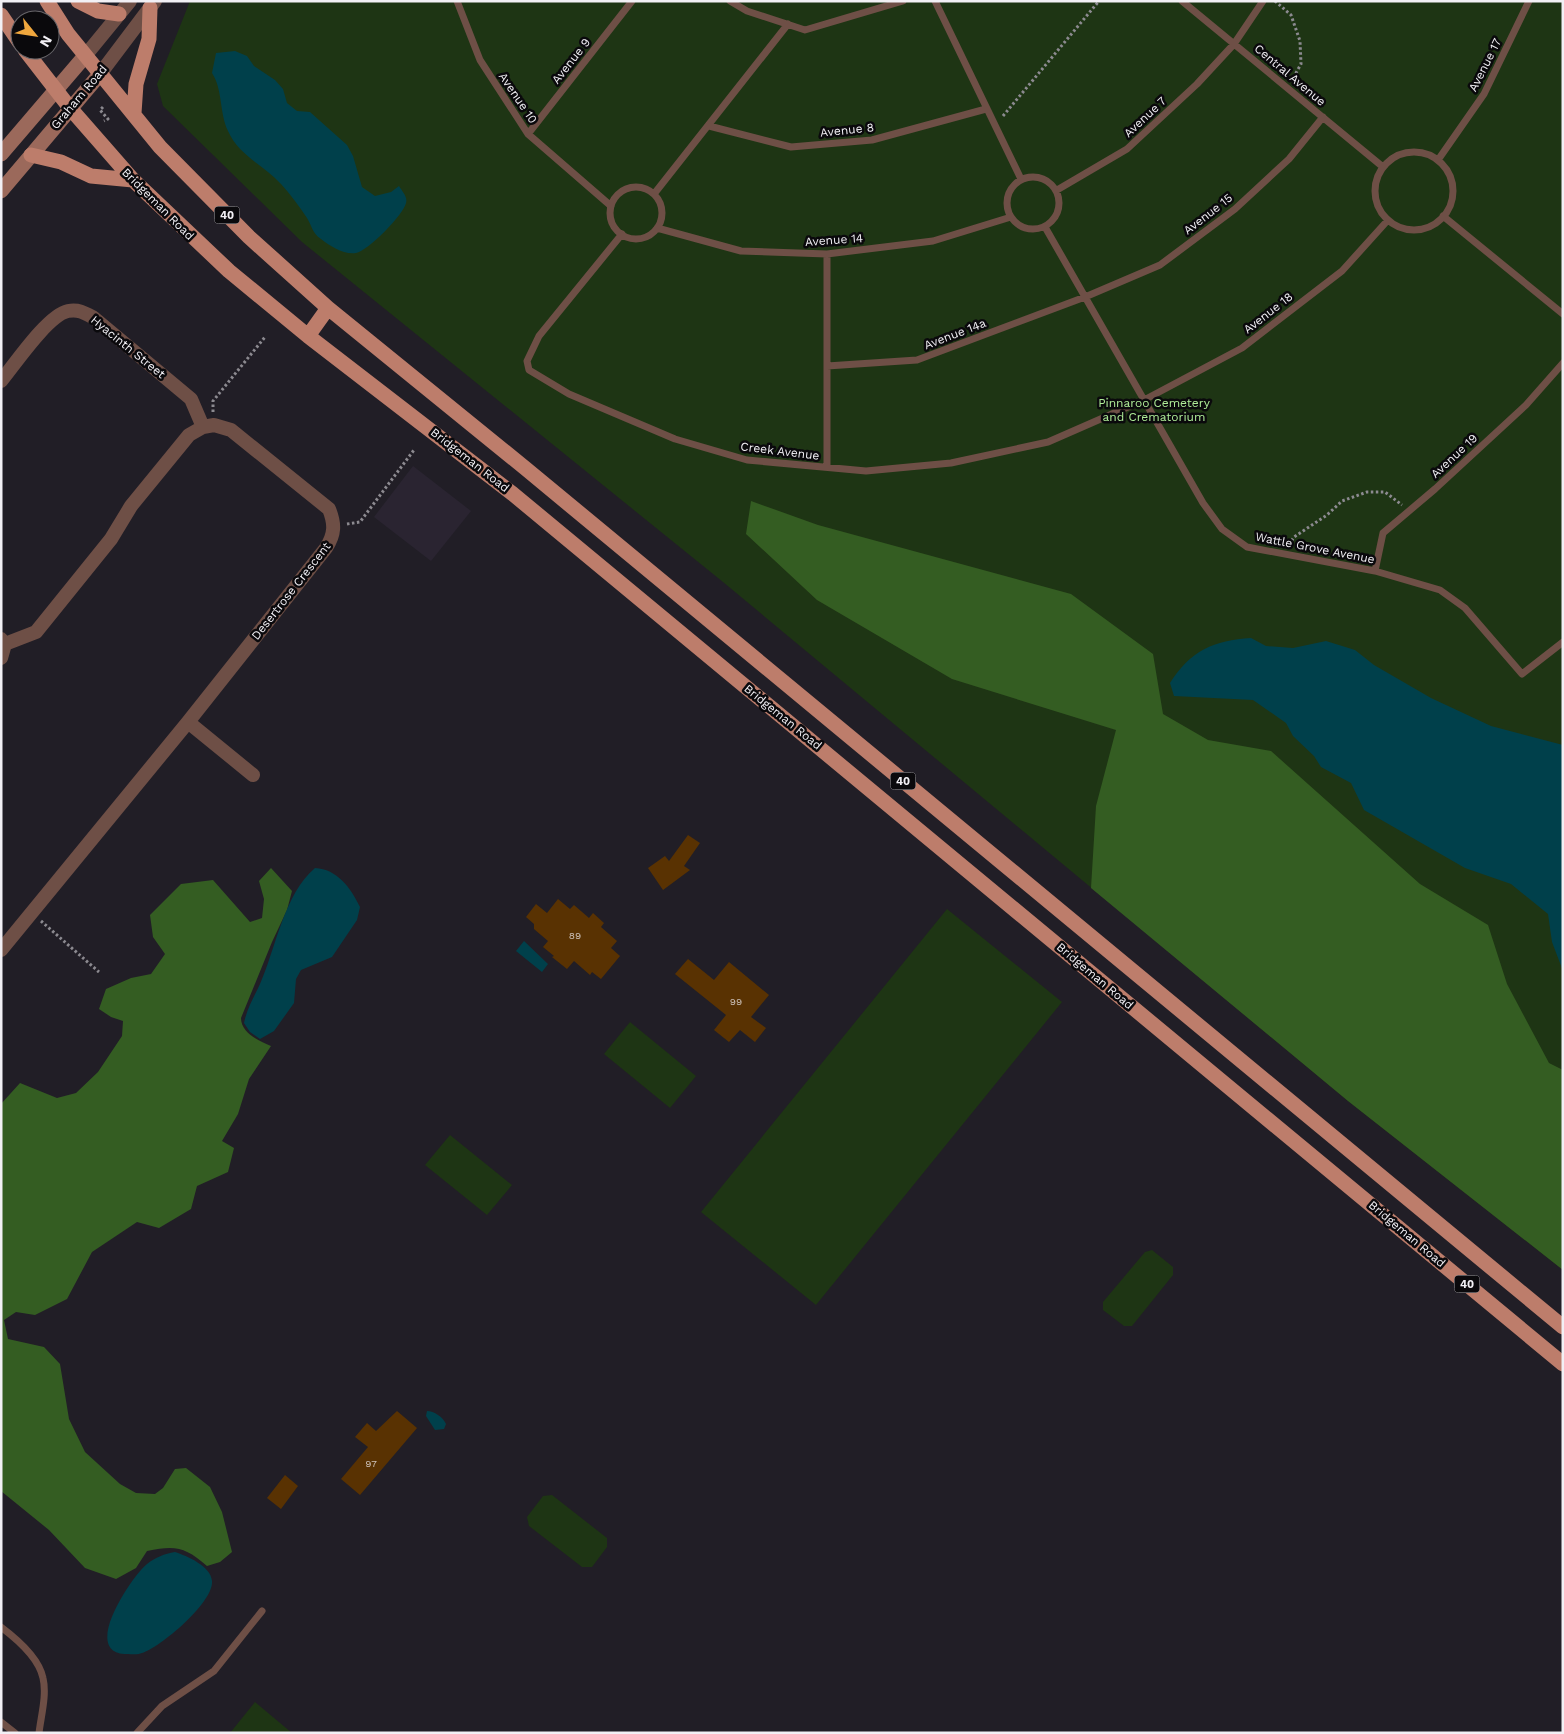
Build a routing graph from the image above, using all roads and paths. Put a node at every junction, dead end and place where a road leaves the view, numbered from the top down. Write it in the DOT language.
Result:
graph roads {
  1 [pos="47,1"];
  2 [pos="78,1"];
  3 [pos="130,1"];
  4 [pos="457,1"];
  5 [pos="632,1"];
  6 [pos="730,1"];
  7 [pos="903,1"];
  8 [pos="935,1"];
  9 [pos="1098,1"];
  10 [pos="1182,1"];
  11 [pos="1262,1"];
  12 [pos="1275,1"];
  13 [pos="1528,1"];
  14 [pos="153,5"];
  15 [pos="119,14"];
  16 [pos="1,15"];
  17 [pos="788,24"];
  18 [pos="10,28"];
  19 [pos="1234,44"];
  20 [pos="85,56"];
  21 [pos="33,60"];
  22 [pos="100,74"];
  23 [pos="1288,88"];
  24 [pos="56,90"];
  25 [pos="103,107"];
  26 [pos="70,108"];
  27 [pos="986,109"];
  28 [pos="134,113"];
  29 [pos="1322,117"];
  30 [pos="104,121"];
  31 [pos="709,126"];
  32 [pos="994,126"];
  33 [pos="528,134"];
  34 [pos="1,154"];
  35 [pos="31,155"];
  36 [pos="1438,160"];
  37 [pos="1383,168"];
  38 [pos="1021,179"];
  39 [pos="132,180"];
  40 [pos="1057,190"];
  41 [pos="1,191"];
  42 [pos="654,194"];
  43 [pos="611,206"];
  44 [pos="1443,216"];
  45 [pos="1011,217"];
  46 [pos="1388,220"];
  47 [pos="1045,226"];
  48 [pos="657,228"];
  49 [pos="622,234"];
  50 [pos="827,254"];
  51 [pos="1085,297"];
  52 [pos="328,308"];
  53 [pos="1563,314"];
  54 [pos="308,336"];
  55 [pos="265,337"];
  56 [pos="1563,363"];
  57 [pos="827,366"];
  58 [pos="1,381"];
  59 [pos="1144,400"];
  60 [pos="208,426"];
  61 [pos="414,450"];
  62 [pos="827,467"];
  63 [pos="1409,511"];
  64 [pos="334,527"];
  65 [pos="1284,555"];
  66 [pos="1375,571"];
  67 [pos="3,641"];
  68 [pos="1563,642"];
  69 [pos="1,658"];
  70 [pos="188,722"];
  71 [pos="253,775"];
  72 [pos="31,912"];
  73 [pos="1,950"];
  74 [pos="99,972"];
  75 [pos="1557,1323"];
  76 [pos="1535,1340"];
  77 [pos="1563,1364"];
  78 [pos="262,1611"];
  79 [pos="1,1626"];
  80 [pos="1,1722"];
  81 [pos="15,1733"];
  82 [pos="39,1733"];
  83 [pos="137,1733"];
  1 -- 20 [label="main road, 40"];
  2 -- 15 [label="main road"];
  3 -- 15 [label="street, Graham Road"];
  4 -- 33 [label="lane, Avenue 10"];
  5 -- 33 [label="lane, Avenue 9"];
  6 -- 17 [label="lane"];
  7 -- 17 [label="lane"];
  8 -- 27 [label="lane"];
  9 -- 32 [label="path"];
  10 -- 19 [label="lane, Central Avenue"];
  11 -- 19 [label="lane, Avenue 7"];
  12 -- 23 [label="path"];
  13 -- 36 [label="lane, Avenue 17"];
  14 -- 22 [label="street, Graham Road"];
  14 -- 28 [label="main road"];
  15 -- 20 [label="street, Graham Road"];
  16 -- 18 [label="main road"];
  17 -- 31 [label="lane"];
  19 -- 23 [label="lane, Central Avenue"];
  19 -- 40 [label="lane, Avenue 7"];
  20 -- 22 [label="main road, 40"];
  20 -- 24 [label="street, Graham Road"];
  21 -- 24 [label="main road, Bridgeman Road / 40"];
  22 -- 26 [label="street, Graham Road"];
  22 -- 28 [label="main road, 40"];
  23 -- 29 [label="lane, Central Avenue"];
  24 -- 26 [label="main road, Bridgeman Road / 40"];
  24 -- 34 [label="street, Graham Road"];
  25 -- 30 [label="path"];
  26 -- 35 [label="street, Graham Road"];
  26 -- 39 [label="main road, Bridgeman Road / 40"];
  27 -- 31 [label="lane, Avenue 8"];
  27 -- 32 [label="lane"];
  28 -- 52 [label="main road, 40"];
  29 -- 37 [label="lane, Central Avenue"];
  29 -- 51 [label="lane, Avenue 15"];
  31 -- 42 [label="lane"];
  32 -- 38 [label="lane"];
  33 -- 43 [label="lane, Avenue 10"];
  35 -- 39 [label="main road"];
  35 -- 41 [label="street, Graham Road"];
  36 -- 37 [label="lane"];
  36 -- 44 [label="lane"];
  37 -- 46 [label="lane"];
  38 -- 40 [label="lane"];
  38 -- 45 [label="lane"];
  39 -- 54 [label="main road, Bridgeman Road / 40"];
  40 -- 47 [label="lane"];
  42 -- 43 [label="lane"];
  42 -- 48 [label="lane"];
  43 -- 49 [label="lane"];
  44 -- 46 [label="lane"];
  44 -- 53 [label="lane"];
  45 -- 47 [label="lane"];
  45 -- 50 [label="lane, Avenue 14"];
  46 -- 59 [label="lane, Avenue 18"];
  47 -- 51 [label="lane, Wattle Grove Avenue"];
  48 -- 49 [label="lane"];
  48 -- 50 [label="lane, Avenue 14"];
  49 -- 62 [label="lane, Creek Avenue"];
  50 -- 57 [label="lane"];
  51 -- 57 [label="lane, Avenue 14a"];
  51 -- 59 [label="lane, Wattle Grove Avenue"];
  52 -- 54 [label="main road"];
  52 -- 75 [label="main road, 40"];
  54 -- 76 [label="main road, Bridgeman Road / 40"];
  55 -- 60 [label="path"];
  56 -- 63 [label="lane, Avenue 19"];
  57 -- 62 [label="lane"];
  58 -- 60 [label="street, Hyacinth Street"];
  59 -- 62 [label="lane, Creek Avenue"];
  59 -- 65 [label="lane, Wattle Grove Avenue"];
  60 -- 64 [label="street, Desertrose Crescent"];
  60 -- 67 [label="street"];
  61 -- 64 [label="path"];
  63 -- 65 [label="path"];
  63 -- 66 [label="lane, Avenue 19"];
  64 -- 70 [label="street, Desertrose Crescent"];
  65 -- 66 [label="lane, Wattle Grove Avenue"];
  66 -- 68 [label="lane, Wattle Grove Avenue"];
  67 -- 69 [label="street"];
  70 -- 71 [label="street"];
  70 -- 72 [label="street, Desertrose Crescent"];
  72 -- 73 [label="street, Desertrose Crescent"];
  72 -- 74 [label="path"];
  75 -- 76 [label="main road"];
  76 -- 77 [label="main road, Bridgeman Road / 40"];
  78 -- 83 [label="lane"];
  79 -- 82 [label="lane"];
  80 -- 81 [label="lane"];
}
